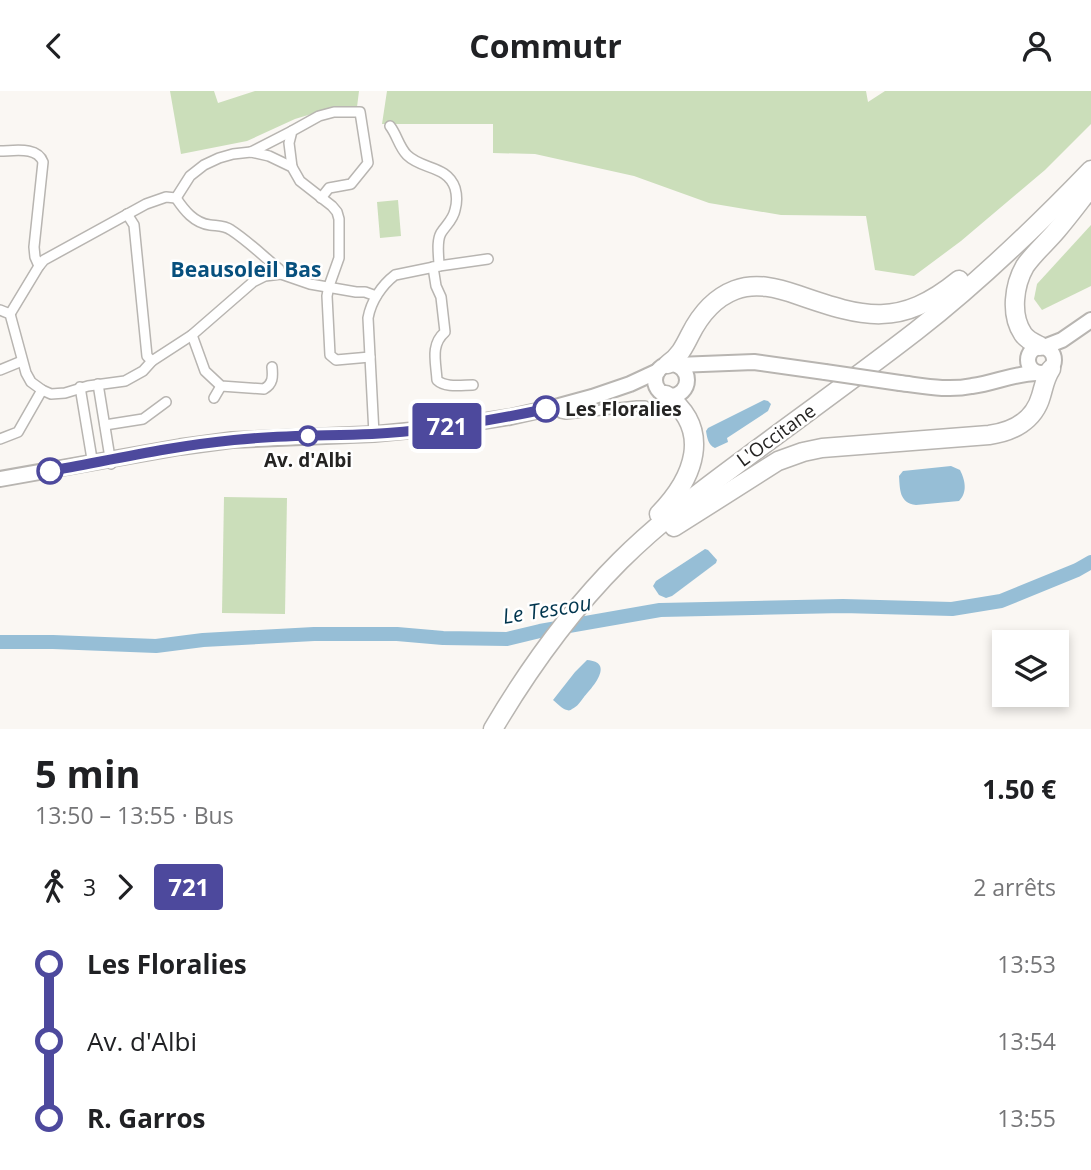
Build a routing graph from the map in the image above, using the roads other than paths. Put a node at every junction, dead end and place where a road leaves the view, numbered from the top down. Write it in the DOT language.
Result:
graph roads {
  1 [pos="390,126"];
  2 [pos="292,131"];
  3 [pos="0,151"];
  4 [pos="251,152"];
  5 [pos="292,167"];
  6 [pos="1091,170"];
  7 [pos="1091,186"];
  8 [pos="176,198"];
  9 [pos="321,198"];
  10 [pos="127,215"];
  11 [pos="488,258"];
  12 [pos="268,261"];
  13 [pos="39,266"];
  14 [pos="436,267"];
  15 [pos="281,274"];
  16 [pos="259,278"];
  17 [pos="329,286"];
  18 [pos="376,296"];
  19 [pos="0,310"];
  20 [pos="10,314"];
  21 [pos="1091,320"];
  22 [pos="1079,330"];
  23 [pos="192,335"];
  24 [pos="1037,350"];
  25 [pos="370,357"];
  26 [pos="22,361"];
  27 [pos="152,361"];
  28 [pos="711,363"];
  29 [pos="272,367"];
  30 [pos="667,367"];
  31 [pos="1048,368"];
  32 [pos="0,370"];
  33 [pos="995,381"];
  34 [pos="98,384"];
  35 [pos="630,384"];
  36 [pos="473,385"];
  37 [pos="686,385"];
  38 [pos="221,386"];
  39 [pos="80,387"];
  40 [pos="42,390"];
  41 [pos="663,393"];
  42 [pos="214,398"];
  43 [pos="166,402"];
  44 [pos="559,406"];
  45 [pos="651,412"];
  46 [pos="105,425"];
  47 [pos="374,434"];
  48 [pos="0,439"];
  49 [pos="111,463"];
  50 [pos="93,466"];
  51 [pos="0,479"];
  52 [pos="674,527"];
  53 [pos="592,596"];
  54 [pos="554,646"];
  55 [pos="493,729"];
  56 [pos="505,729"];
  1 -- 14 [label="street"];
  2 -- 4 [label="street"];
  2 -- 5 [label="street"];
  2 -- 9 [label="street"];
  3 -- 13 [label="street"];
  4 -- 5 [label="street"];
  4 -- 8 [label="street"];
  5 -- 9 [label="street"];
  6 -- 30 [label="highway"];
  6 -- 53 [label="highway, L'Occitane"];
  7 -- 24 [label="highway"];
  7 -- 52 [label="highway, L'Occitane"];
  8 -- 10 [label="street"];
  8 -- 12 [label="street"];
  9 -- 17 [label="street"];
  10 -- 13 [label="street"];
  10 -- 27 [label="street"];
  11 -- 14 [label="street"];
  12 -- 15 [label="street"];
  12 -- 16 [label="street"];
  13 -- 20 [label="street"];
  14 -- 18 [label="street"];
  14 -- 36 [label="street"];
  15 -- 16 [label="street"];
  15 -- 17 [label="street"];
  16 -- 23 [label="street"];
  17 -- 18 [label="street"];
  17 -- 25 [label="street"];
  18 -- 25 [label="street"];
  19 -- 20 [label="street"];
  20 -- 26 [label="street"];
  21 -- 22 [label="main road"];
  22 -- 24 [label="main road"];
  22 -- 31 [label="main road"];
  23 -- 27 [label="street"];
  23 -- 38 [label="street"];
  24 -- 31 [label="main road"];
  24 -- 31 [label="main road"];
  24 -- 33 [label="main road"];
  25 -- 47 [label="street"];
  26 -- 32 [label="street"];
  26 -- 40 [label="street"];
  27 -- 34 [label="street"];
  28 -- 30 [label="main road"];
  28 -- 33 [label="main road, bridge"];
  28 -- 37 [label="main road"];
  29 -- 38 [label="street"];
  30 -- 35 [label="main road"];
  30 -- 37 [label="main road"];
  30 -- 41 [label="main road"];
  31 -- 33 [label="main road"];
  31 -- 52 [label="highway"];
  34 -- 39 [label="street"];
  34 -- 46 [label="street"];
  35 -- 41 [label="main road"];
  35 -- 44 [label="main road"];
  37 -- 41 [label="main road"];
  38 -- 42 [label="street"];
  39 -- 40 [label="street"];
  39 -- 50 [label="street"];
  40 -- 48 [label="street"];
  41 -- 53 [label="highway"];
  43 -- 46 [label="street"];
  44 -- 45 [label="street"];
  44 -- 47 [label="main road"];
  46 -- 49 [label="street"];
  47 -- 49 [label="main road"];
  49 -- 50 [label="main road"];
  50 -- 51 [label="main road"];
  52 -- 53 [label="highway, L'Occitane"];
  53 -- 54 [label="highway, L'Occitane"];
  54 -- 55 [label="highway, L'Occitane"];
  54 -- 56 [label="highway, L'Occitane"];
}
